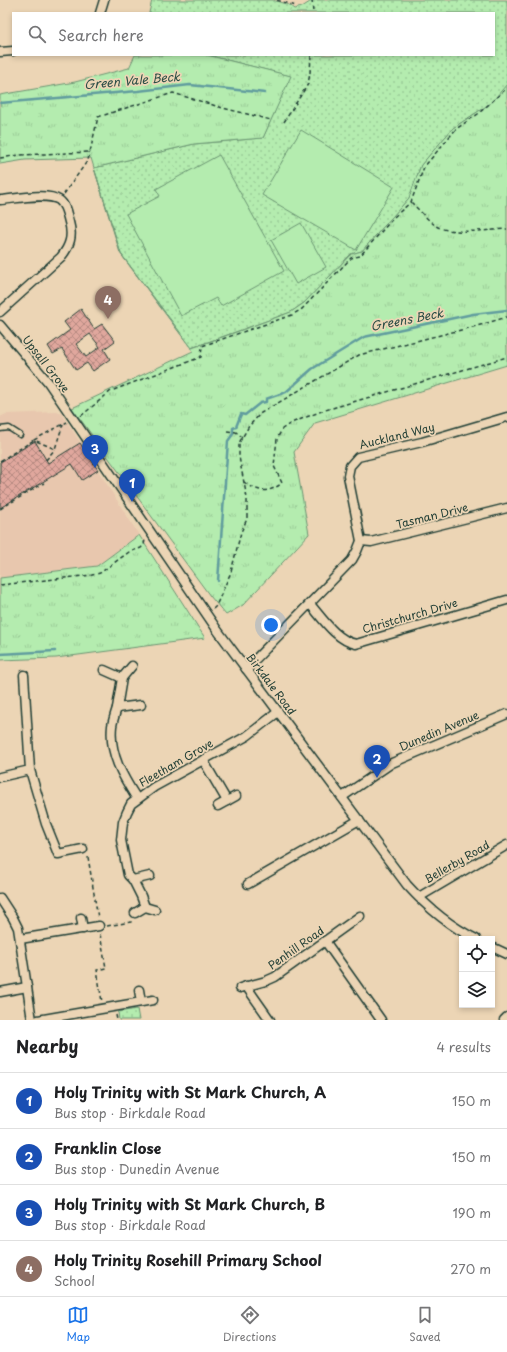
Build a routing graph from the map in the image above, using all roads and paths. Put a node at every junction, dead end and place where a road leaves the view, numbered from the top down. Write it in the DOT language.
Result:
graph roads {
  1 [pos="104,0"];
  2 [pos="277,0"];
  3 [pos="312,0"];
  4 [pos="296,6"];
  5 [pos="100,12"];
  6 [pos="313,12"];
  7 [pos="12,51"];
  8 [pos="0,52"];
  9 [pos="311,56"];
  10 [pos="507,88"];
  11 [pos="271,120"];
  12 [pos="284,122"];
  13 [pos="90,152"];
  14 [pos="0,158"];
  15 [pos="0,200"];
  16 [pos="59,200"];
  17 [pos="411,202"];
  18 [pos="507,229"];
  19 [pos="0,312"];
  20 [pos="507,318"];
  21 [pos="0,325"];
  22 [pos="507,357"];
  23 [pos="507,417"];
  24 [pos="73,419"];
  25 [pos="63,424"];
  26 [pos="0,430"];
  27 [pos="227,431"];
  28 [pos="20,435"];
  29 [pos="242,437"];
  30 [pos="34,440"];
  31 [pos="55,449"];
  32 [pos="46,460"];
  33 [pos="0,461"];
  34 [pos="44,482"];
  35 [pos="244,482"];
  36 [pos="507,508"];
  37 [pos="0,509"];
  38 [pos="146,538"];
  39 [pos="361,540"];
  40 [pos="0,585"];
  41 [pos="507,600"];
  42 [pos="310,604"];
  43 [pos="212,610"];
  44 [pos="132,666"];
  45 [pos="246,668"];
  46 [pos="104,670"];
  47 [pos="24,675"];
  48 [pos="122,678"];
  49 [pos="141,705"];
  50 [pos="117,708"];
  51 [pos="278,712"];
  52 [pos="507,714"];
  53 [pos="203,760"];
  54 [pos="30,770"];
  55 [pos="0,777"];
  56 [pos="236,796"];
  57 [pos="342,797"];
  58 [pos="137,799"];
  59 [pos="227,801"];
  60 [pos="218,806"];
  61 [pos="359,820"];
  62 [pos="507,846"];
  63 [pos="83,849"];
  64 [pos="150,876"];
  65 [pos="133,880"];
  66 [pos="248,884"];
  67 [pos="418,897"];
  68 [pos="0,898"];
  69 [pos="144,907"];
  70 [pos="155,910"];
  71 [pos="135,913"];
  72 [pos="360,916"];
  73 [pos="81,918"];
  74 [pos="102,926"];
  75 [pos="83,929"];
  76 [pos="471,936"];
  77 [pos="20,939"];
  78 [pos="325,941"];
  79 [pos="495,948"];
  80 [pos="507,954"];
  81 [pos="27,987"];
  82 [pos="139,990"];
  83 [pos="0,992"];
  84 [pos="153,1000"];
  85 [pos="141,1002"];
  86 [pos="507,1017"];
  87 [pos="32,1020"];
  88 [pos="38,1020"];
  89 [pos="270,1020"];
  90 [pos="381,1020"];
  91 [pos="504,1020"];
  1 -- 5 [label="street"];
  2 -- 4 [label="path"];
  3 -- 6 [label="path"];
  7 -- 8 [label="street"];
  9 -- 12 [label="path"];
  10 -- 17 [label="path"];
  11 -- 13 [label="path"];
  13 -- 14 [label="path"];
  13 -- 16 [label="path"];
  15 -- 16 [label="street"];
  16 -- 19 [label="street"];
  17 -- 18 [label="path"];
  17 -- 24 [label="path"];
  20 -- 29 [label="path"];
  21 -- 24 [label="street, Upsall Grove"];
  22 -- 35 [label="path"];
  23 -- 39 [label="street, Auckland Way"];
  24 -- 25 [label="path"];
  24 -- 45 [label="street, Birkdale Road"];
  25 -- 30 [label="path"];
  25 -- 31 [label="path"];
  26 -- 28 [label="lane"];
  27 -- 29 [label="path"];
  29 -- 35 [label="path"];
  30 -- 31 [label="path"];
  30 -- 33 [label="path"];
  31 -- 32 [label="path"];
  34 -- 37 [label="path"];
  35 -- 43 [label="path"];
  36 -- 39 [label="street, Tasman Drive"];
  38 -- 40 [label="path"];
  39 -- 42 [label="street"];
  41 -- 42 [label="street, Christchurch Drive"];
  42 -- 45 [label="street"];
  44 -- 48 [label="street"];
  45 -- 51 [label="street, Birkdale Road"];
  46 -- 48 [label="street"];
  47 -- 54 [label="street"];
  48 -- 50 [label="street"];
  49 -- 50 [label="street"];
  50 -- 58 [label="street"];
  51 -- 53 [label="street, Fleetham Grove"];
  51 -- 57 [label="street, Birkdale Road"];
  52 -- 57 [label="street, Dunedin Avenue"];
  53 -- 58 [label="street, Fleetham Grove"];
  53 -- 59 [label="street"];
  54 -- 55 [label="street"];
  54 -- 63 [label="street"];
  56 -- 59 [label="street"];
  57 -- 61 [label="street, Birkdale Road"];
  58 -- 65 [label="street, Fleetham Grove"];
  59 -- 60 [label="street"];
  61 -- 66 [label="street"];
  61 -- 67 [label="street, Birkdale Road"];
  62 -- 67 [label="street, Bellerby Road"];
  64 -- 65 [label="street"];
  65 -- 69 [label="street, Fleetham Grove"];
  67 -- 76 [label="street, Birkdale Road"];
  68 -- 77 [label="street"];
  69 -- 70 [label="street"];
  69 -- 71 [label="street"];
  71 -- 74 [label="path"];
  72 -- 78 [label="street, Penhill Road"];
  73 -- 75 [label="street"];
  74 -- 75 [label="street"];
  75 -- 77 [label="street"];
  77 -- 81 [label="street"];
  78 -- 89 [label="street, Penhill Road"];
  78 -- 90 [label="street"];
  79 -- 80 [label="street"];
  81 -- 83 [label="street"];
  81 -- 87 [label="street"];
  82 -- 85 [label="street"];
  84 -- 85 [label="street"];
  85 -- 88 [label="street"];
  86 -- 91 [label="street"];
}
